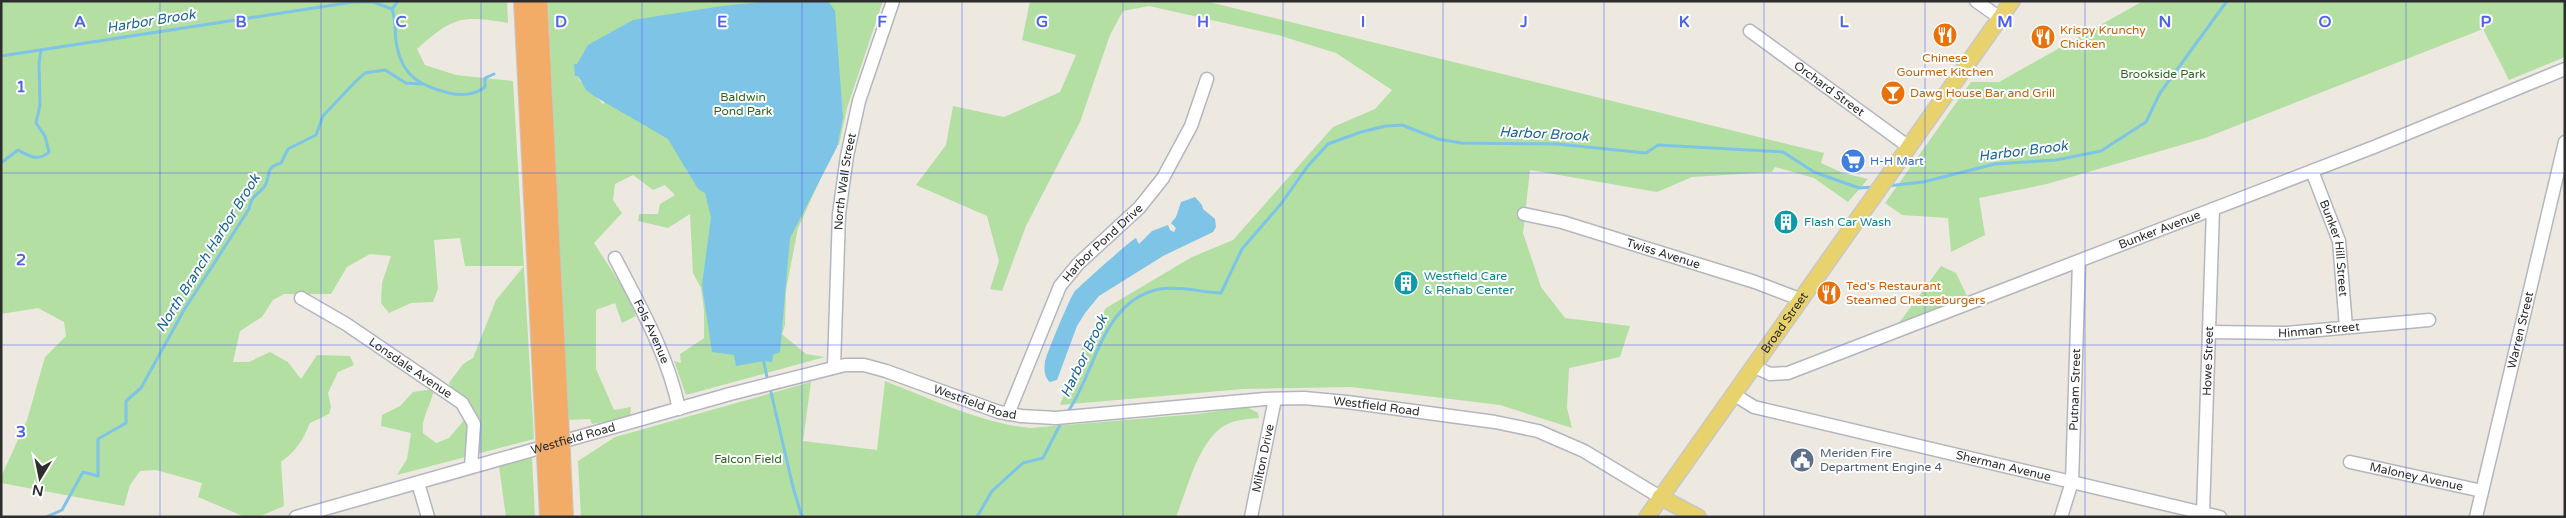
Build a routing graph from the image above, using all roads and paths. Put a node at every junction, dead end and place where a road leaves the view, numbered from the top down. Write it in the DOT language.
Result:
graph roads {
  1 [pos="893,1"];
  2 [pos="1976,1"];
  3 [pos="2012,1"];
  4 [pos="531,2"];
  5 [pos="2000,18"];
  6 [pos="1750,30"];
  7 [pos="2565,69"];
  8 [pos="1207,79"];
  9 [pos="2564,146"];
  10 [pos="1909,147"];
  11 [pos="2312,171"];
  12 [pos="2213,209"];
  13 [pos="1524,214"];
  14 [pos="615,258"];
  15 [pos="2079,262"];
  16 [pos="301,298"];
  17 [pos="1802,300"];
  18 [pos="2429,320"];
  19 [pos="2346,327"];
  20 [pos="2209,332"];
  21 [pos="1753,366"];
  22 [pos="834,367"];
  23 [pos="1733,394"];
  24 [pos="1275,399"];
  25 [pos="679,409"];
  26 [pos="1008,414"];
  27 [pos="553,454"];
  28 [pos="2350,462"];
  29 [pos="471,467"];
  30 [pos="418,482"];
  31 [pos="2072,482"];
  32 [pos="2482,491"];
  33 [pos="1660,497"];
  34 [pos="2204,513"];
  35 [pos="296,517"];
  36 [pos="428,517"];
  37 [pos="549,517"];
  38 [pos="564,517"];
  39 [pos="1250,517"];
  40 [pos="1647,517"];
  41 [pos="1698,517"];
  42 [pos="2061,517"];
  43 [pos="2220,517"];
  44 [pos="2476,517"];
  1 -- 22 [label="street, North Wall Street"];
  2 -- 5 [label="street"];
  3 -- 5 [label="main road, Broad Street"];
  4 -- 27 [label="highway, bridge"];
  5 -- 10 [label="main road, Broad Street"];
  6 -- 10 [label="street, Orchard Street"];
  7 -- 11 [label="street, Bunker Avenue"];
  8 -- 26 [label="street, Harbor Pond Drive"];
  9 -- 32 [label="street, Warren Street"];
  10 -- 17 [label="main road, Broad Street"];
  11 -- 12 [label="street, Bunker Avenue"];
  11 -- 19 [label="street, Bunker Hill Street"];
  12 -- 15 [label="street, Bunker Avenue"];
  12 -- 20 [label="street, Howe Street"];
  13 -- 17 [label="street, Twiss Avenue"];
  14 -- 25 [label="street, Fols Avenue"];
  15 -- 21 [label="street, Bunker Avenue"];
  15 -- 31 [label="street, Putnam Street"];
  16 -- 29 [label="street, Lonsdale Avenue"];
  17 -- 21 [label="main road, Broad Street"];
  18 -- 19 [label="street, Hinman Street"];
  19 -- 20 [label="street, Hinman Street"];
  20 -- 34 [label="street, Howe Street"];
  21 -- 23 [label="main road, Broad Street"];
  22 -- 25 [label="street, Westfield Road"];
  22 -- 26 [label="street, Westfield Road"];
  23 -- 31 [label="street, Sherman Avenue"];
  23 -- 33 [label="main road, Broad Street"];
  24 -- 26 [label="street, Westfield Road"];
  24 -- 33 [label="street, Westfield Road"];
  24 -- 39 [label="street, Milton Drive"];
  25 -- 29 [label="street, Westfield Road"];
  27 -- 37 [label="highway"];
  27 -- 38 [label="highway"];
  28 -- 32 [label="street, Maloney Avenue"];
  29 -- 30 [label="street, Westfield Road"];
  30 -- 35 [label="street, Westfield Road"];
  30 -- 36 [label="street"];
  31 -- 34 [label="street, Sherman Avenue"];
  31 -- 42 [label="street, Putnam Street"];
  32 -- 44 [label="street, Warren Street"];
  33 -- 40 [label="main road, Broad Street"];
  33 -- 41 [label="main road"];
  34 -- 43 [label="street, Sherman Avenue"];
}
